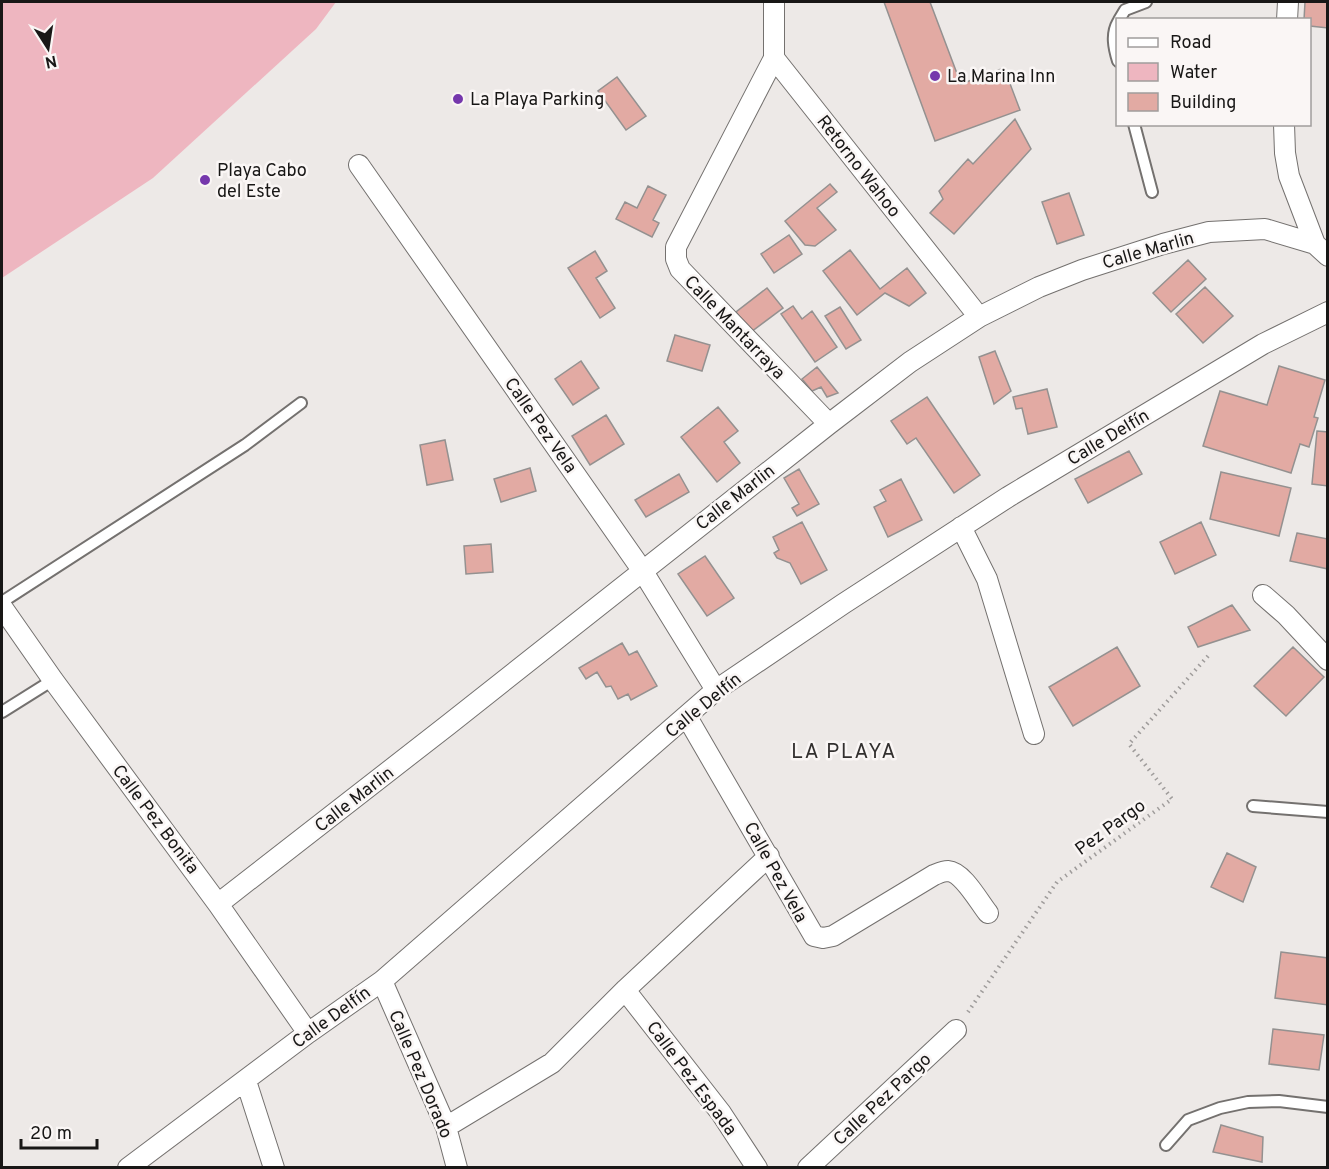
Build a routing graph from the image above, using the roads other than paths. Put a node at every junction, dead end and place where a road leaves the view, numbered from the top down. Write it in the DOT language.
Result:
graph roads {
  1 [pos="775,2"];
  2 [pos="1146,2"];
  3 [pos="1288,2"];
  4 [pos="1120,18"];
  5 [pos="1287,18"];
  6 [pos="1116,25"];
  7 [pos="1116,55"];
  8 [pos="774,58"];
  9 [pos="1135,126"];
  10 [pos="1284,126"];
  11 [pos="359,165"];
  12 [pos="1152,192"];
  13 [pos="1321,250"];
  14 [pos="1328,312"];
  15 [pos="979,317"];
  16 [pos="301,403"];
  17 [pos="829,424"];
  18 [pos="961,527"];
  19 [pos="642,570"];
  20 [pos="1263,595"];
  21 [pos="2,602"];
  22 [pos="2,607"];
  23 [pos="1328,660"];
  24 [pos="53,680"];
  25 [pos="716,690"];
  26 [pos="2,712"];
  27 [pos="687,717"];
  28 [pos="1034,734"];
  29 [pos="1253,806"];
  30 [pos="1328,812"];
  31 [pos="769,856"];
  32 [pos="218,904"];
  33 [pos="988,913"];
  34 [pos="382,981"];
  35 [pos="625,990"];
  36 [pos="956,1030"];
  37 [pos="308,1033"];
  38 [pos="246,1081"];
  39 [pos="1328,1107"];
  40 [pos="446,1127"];
  41 [pos="1166,1145"];
  42 [pos="829,1160"];
  43 [pos="128,1167"];
  44 [pos="274,1167"];
  45 [pos="457,1167"];
  46 [pos="756,1167"];
  47 [pos="808,1167"];
  1 -- 8 [label="street"];
  2 -- 4 [label="lane"];
  3 -- 5 [label="street"];
  6 -- 7 [label="lane"];
  8 -- 15 [label="street, Retorno Wahoo"];
  8 -- 17 [label="street, Calle Mantarraya"];
  9 -- 12 [label="lane"];
  10 -- 13 [label="street"];
  11 -- 19 [label="street, Calle Pez Vela"];
  13 -- 15 [label="street, Calle Marlin"];
  14 -- 18 [label="street, Calle Delfín"];
  15 -- 17 [label="street, Calle Marlin"];
  16 -- 21 [label="lane"];
  17 -- 19 [label="street, Calle Marlin"];
  18 -- 25 [label="street, Calle Delfín"];
  18 -- 28 [label="street"];
  19 -- 25 [label="street, Calle Pez Vela"];
  19 -- 32 [label="street, Calle Marlin"];
  20 -- 23 [label="street"];
  22 -- 24 [label="street, Calle Pez Bonita"];
  24 -- 26 [label="lane"];
  24 -- 32 [label="street, Calle Pez Bonita"];
  25 -- 27 [label="street, Calle Delfín"];
  27 -- 31 [label="street, Calle Pez Vela"];
  27 -- 34 [label="street, Calle Delfín"];
  29 -- 30 [label="lane"];
  31 -- 33 [label="street, Calle Pez Vela"];
  31 -- 35 [label="street"];
  32 -- 37 [label="street, Calle Pez Bonita"];
  34 -- 37 [label="street, Calle Delfín"];
  34 -- 40 [label="street, Calle Pez Dorado"];
  35 -- 40 [label="street"];
  35 -- 46 [label="street, Calle Pez Espada"];
  36 -- 42 [label="street, Calle Pez Pargo"];
  37 -- 38 [label="street, Calle Delfín"];
  38 -- 43 [label="street, Calle Delfín"];
  38 -- 44 [label="street"];
  39 -- 41 [label="lane"];
  40 -- 45 [label="street, Calle Pez Dorado"];
  42 -- 47 [label="street, Calle Pez Pargo"];
}
